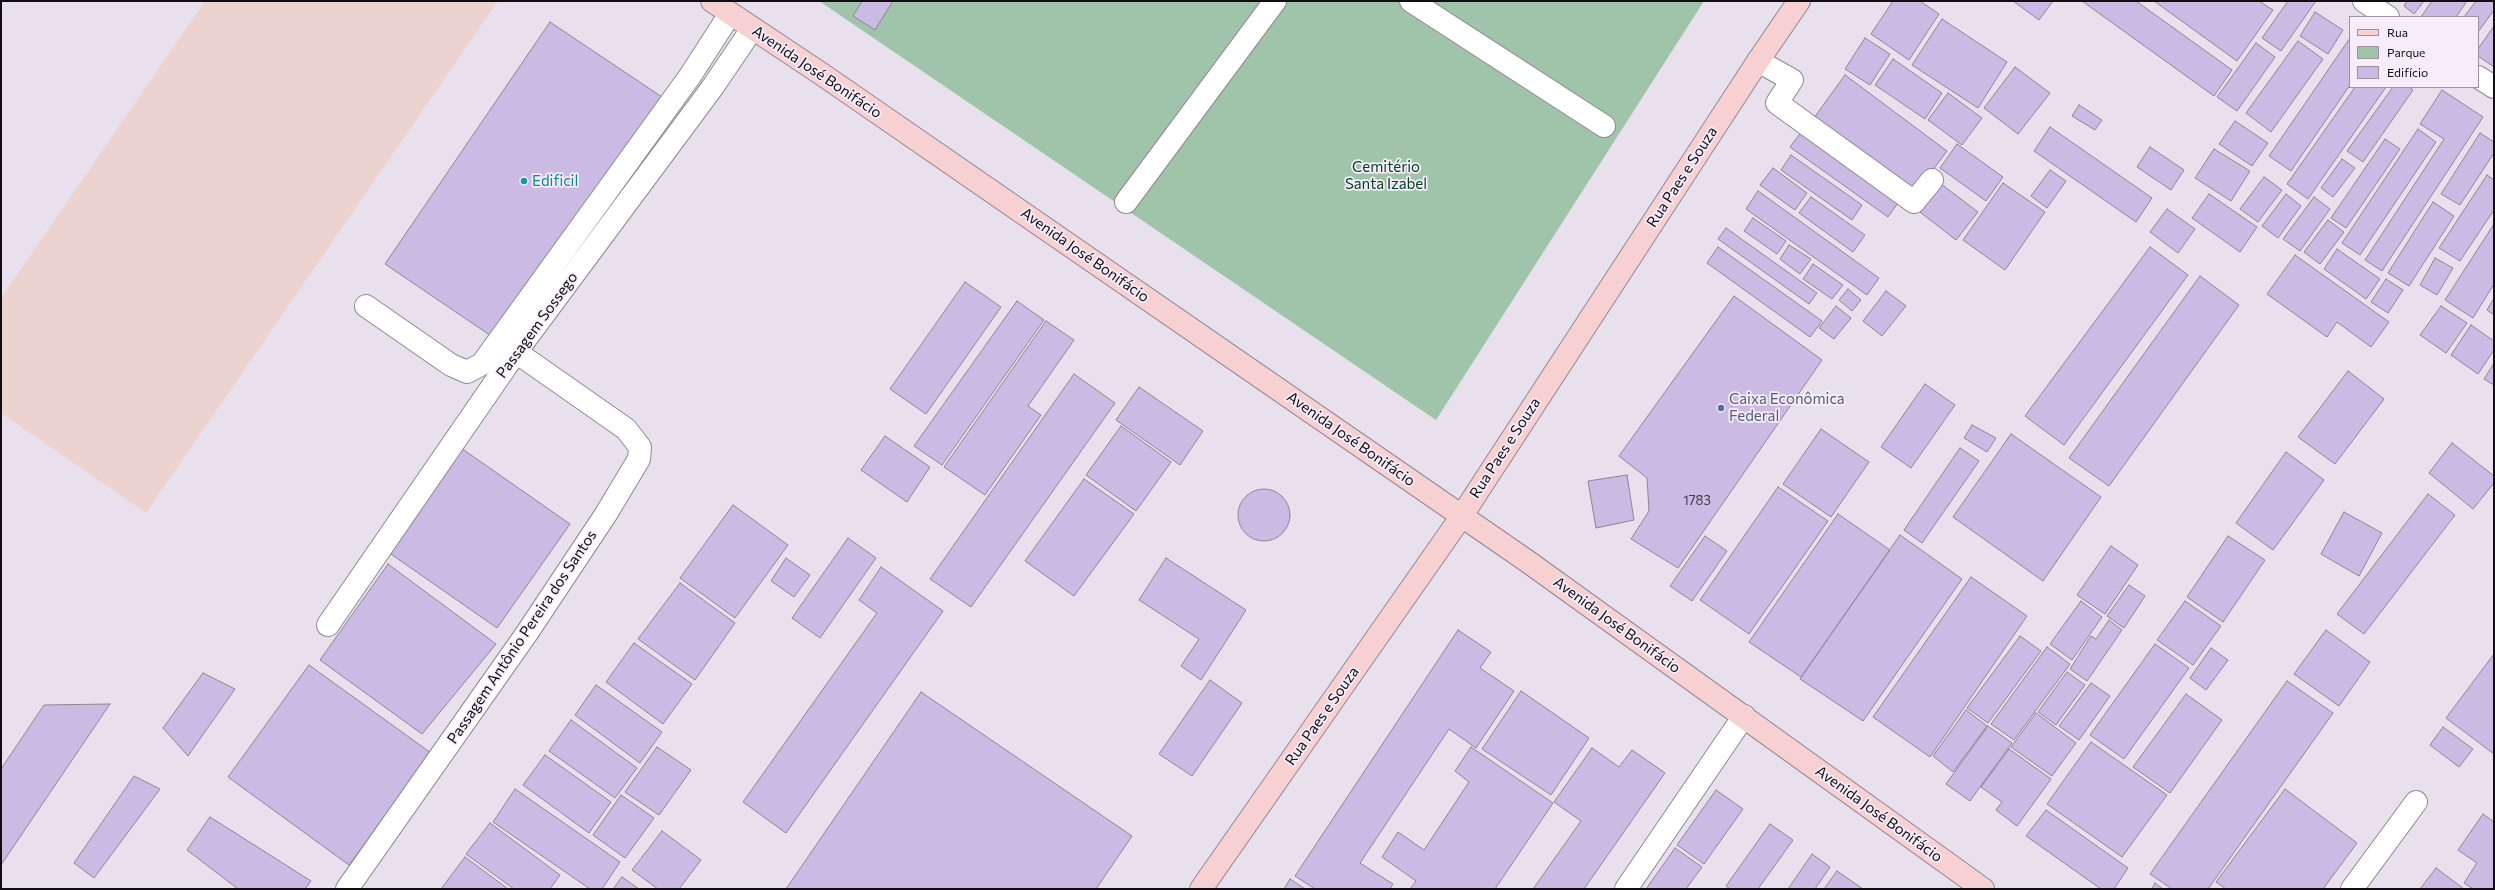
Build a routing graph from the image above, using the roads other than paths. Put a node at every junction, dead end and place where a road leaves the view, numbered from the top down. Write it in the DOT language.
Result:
graph roads {
  1 [pos="712,1"];
  2 [pos="1275,1"];
  3 [pos="1411,1"];
  4 [pos="1799,1"];
  5 [pos="2364,1"];
  6 [pos="730,14"];
  7 [pos="2386,16"];
  8 [pos="752,29"];
  9 [pos="1758,61"];
  10 [pos="2479,78"];
  11 [pos="2494,88"];
  12 [pos="1604,126"];
  13 [pos="1932,180"];
  14 [pos="1126,202"];
  15 [pos="366,306"];
  16 [pos="516,352"];
  17 [pos="1460,517"];
  18 [pos="328,625"];
  19 [pos="1744,716"];
  20 [pos="2416,802"];
  21 [pos="347,889"];
  22 [pos="1201,889"];
  23 [pos="1626,889"];
  24 [pos="1983,889"];
  25 [pos="2352,889"];
  1 -- 6 [label="main road, Avenida José Bonifácio"];
  2 -- 14 [label="street"];
  3 -- 12 [label="street"];
  4 -- 9 [label="main road, Rua Paes e Souza"];
  5 -- 7 [label="street"];
  6 -- 8 [label="main road, Avenida José Bonifácio"];
  6 -- 15 [label="street"];
  8 -- 16 [label="street, Passagem Sossego"];
  8 -- 17 [label="main road, Avenida José Bonifácio"];
  9 -- 13 [label="street"];
  9 -- 17 [label="main road, Rua Paes e Souza"];
  10 -- 11 [label="street"];
  16 -- 18 [label="street, Passagem Sossego"];
  16 -- 21 [label="street, Passagem Antônio Pereira dos Santos"];
  17 -- 19 [label="main road, Avenida José Bonifácio"];
  17 -- 22 [label="main road, Rua Paes e Souza"];
  19 -- 23 [label="street"];
  19 -- 24 [label="main road, Avenida José Bonifácio"];
  20 -- 25 [label="street"];
}
